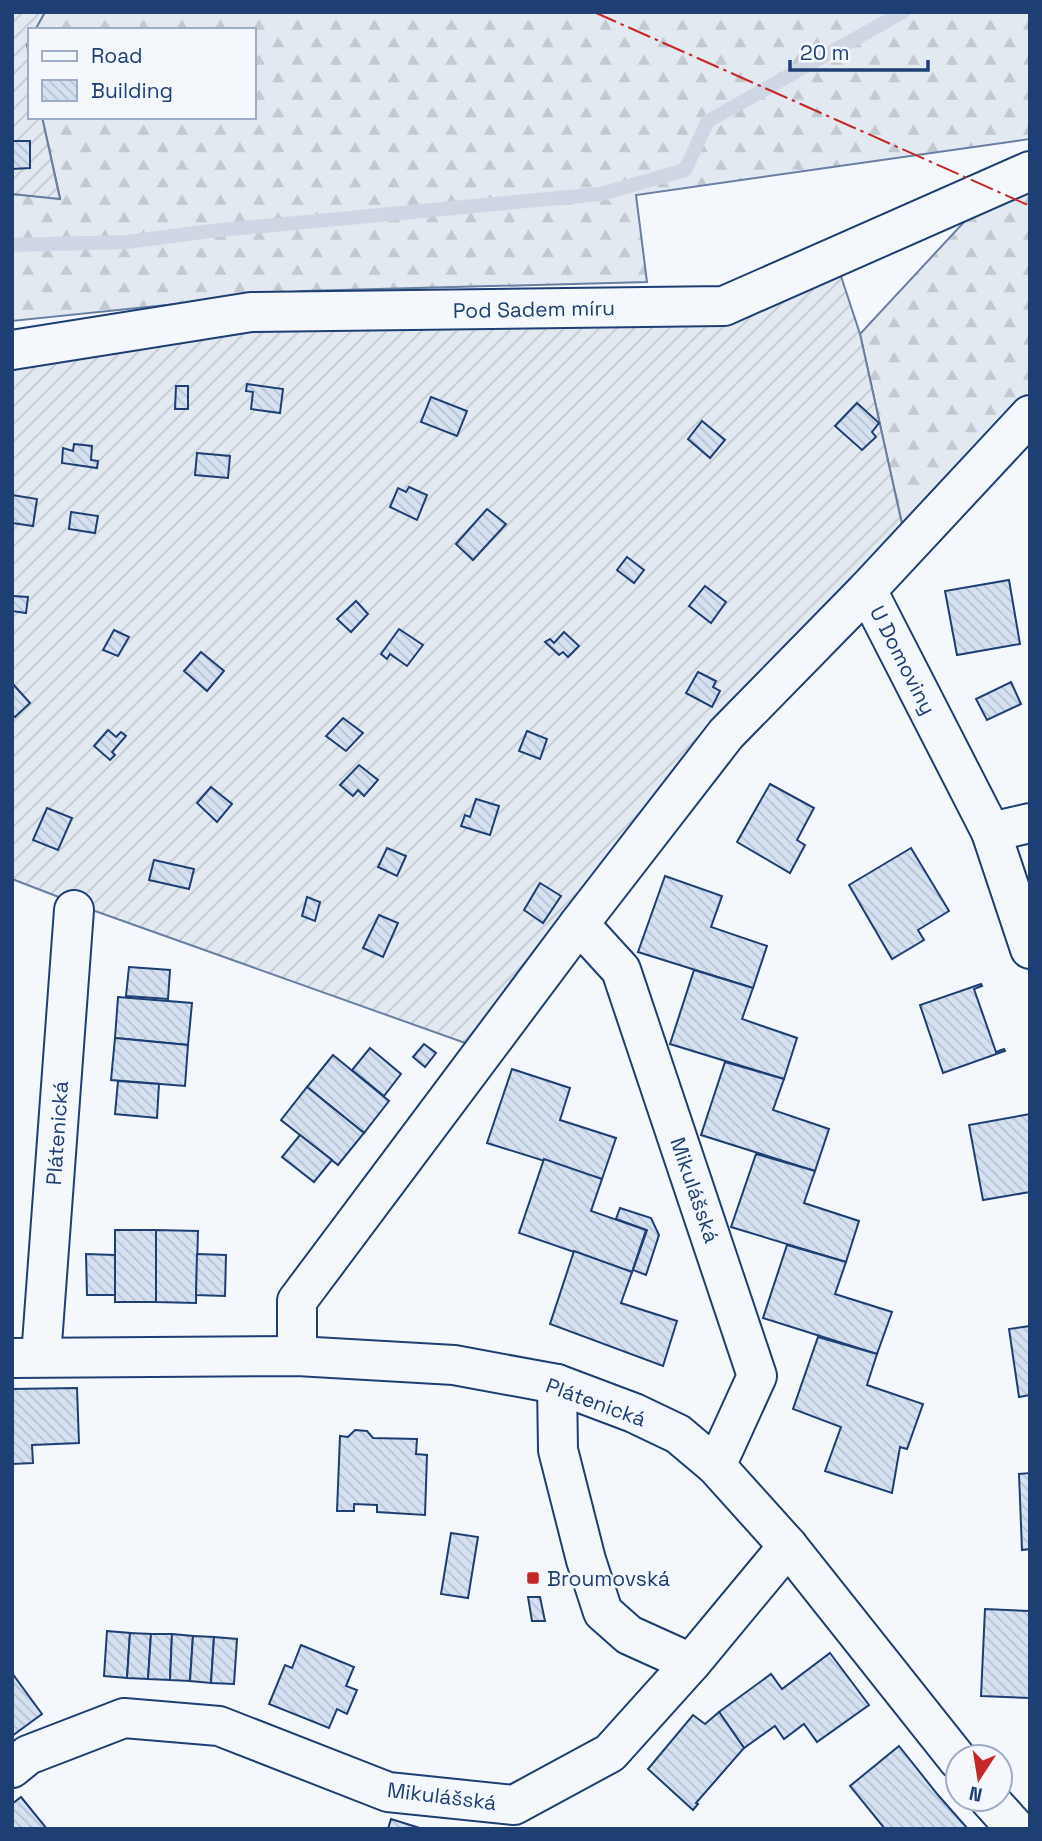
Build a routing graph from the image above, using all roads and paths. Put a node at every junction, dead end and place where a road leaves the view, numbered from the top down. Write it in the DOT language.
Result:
graph roads {
  1 [pos="1030,172"];
  2 [pos="12,350"];
  3 [pos="1030,415"];
  4 [pos="867,590"];
  5 [pos="1030,823"];
  6 [pos="991,832"];
  7 [pos="74,910"];
  8 [pos="579,924"];
  9 [pos="1030,950"];
  10 [pos="297,1356"];
  11 [pos="26,1358"];
  12 [pos="557,1384"];
  13 [pos="716,1466"];
  14 [pos="788,1546"];
  15 [pos="691,1663"];
  16 [pos="944,1743"];
  17 [pos="12,1768"];
  18 [pos="1002,1813"];
  19 [pos="1016,1829"];
  1 -- 2 [label="street, Pod Sadem míru"];
  3 -- 4 [label="street, U Domoviny"];
  4 -- 6 [label="street, U Domoviny"];
  4 -- 8 [label="street"];
  5 -- 6 [label="street"];
  6 -- 9 [label="street, U Domoviny"];
  7 -- 11 [label="street, Plátenická"];
  8 -- 10 [label="street"];
  8 -- 13 [label="street, Mikulášská"];
  10 -- 11 [label="street, Plátenická"];
  10 -- 12 [label="street, Plátenická"];
  12 -- 13 [label="street, Plátenická"];
  12 -- 15 [label="street"];
  13 -- 14 [label="street, Plátenická"];
  14 -- 15 [label="street, Mikulášská"];
  14 -- 16 [label="street, Plátenická"];
  15 -- 17 [label="street, Mikulášská"];
  18 -- 19 [label="street"];
}
